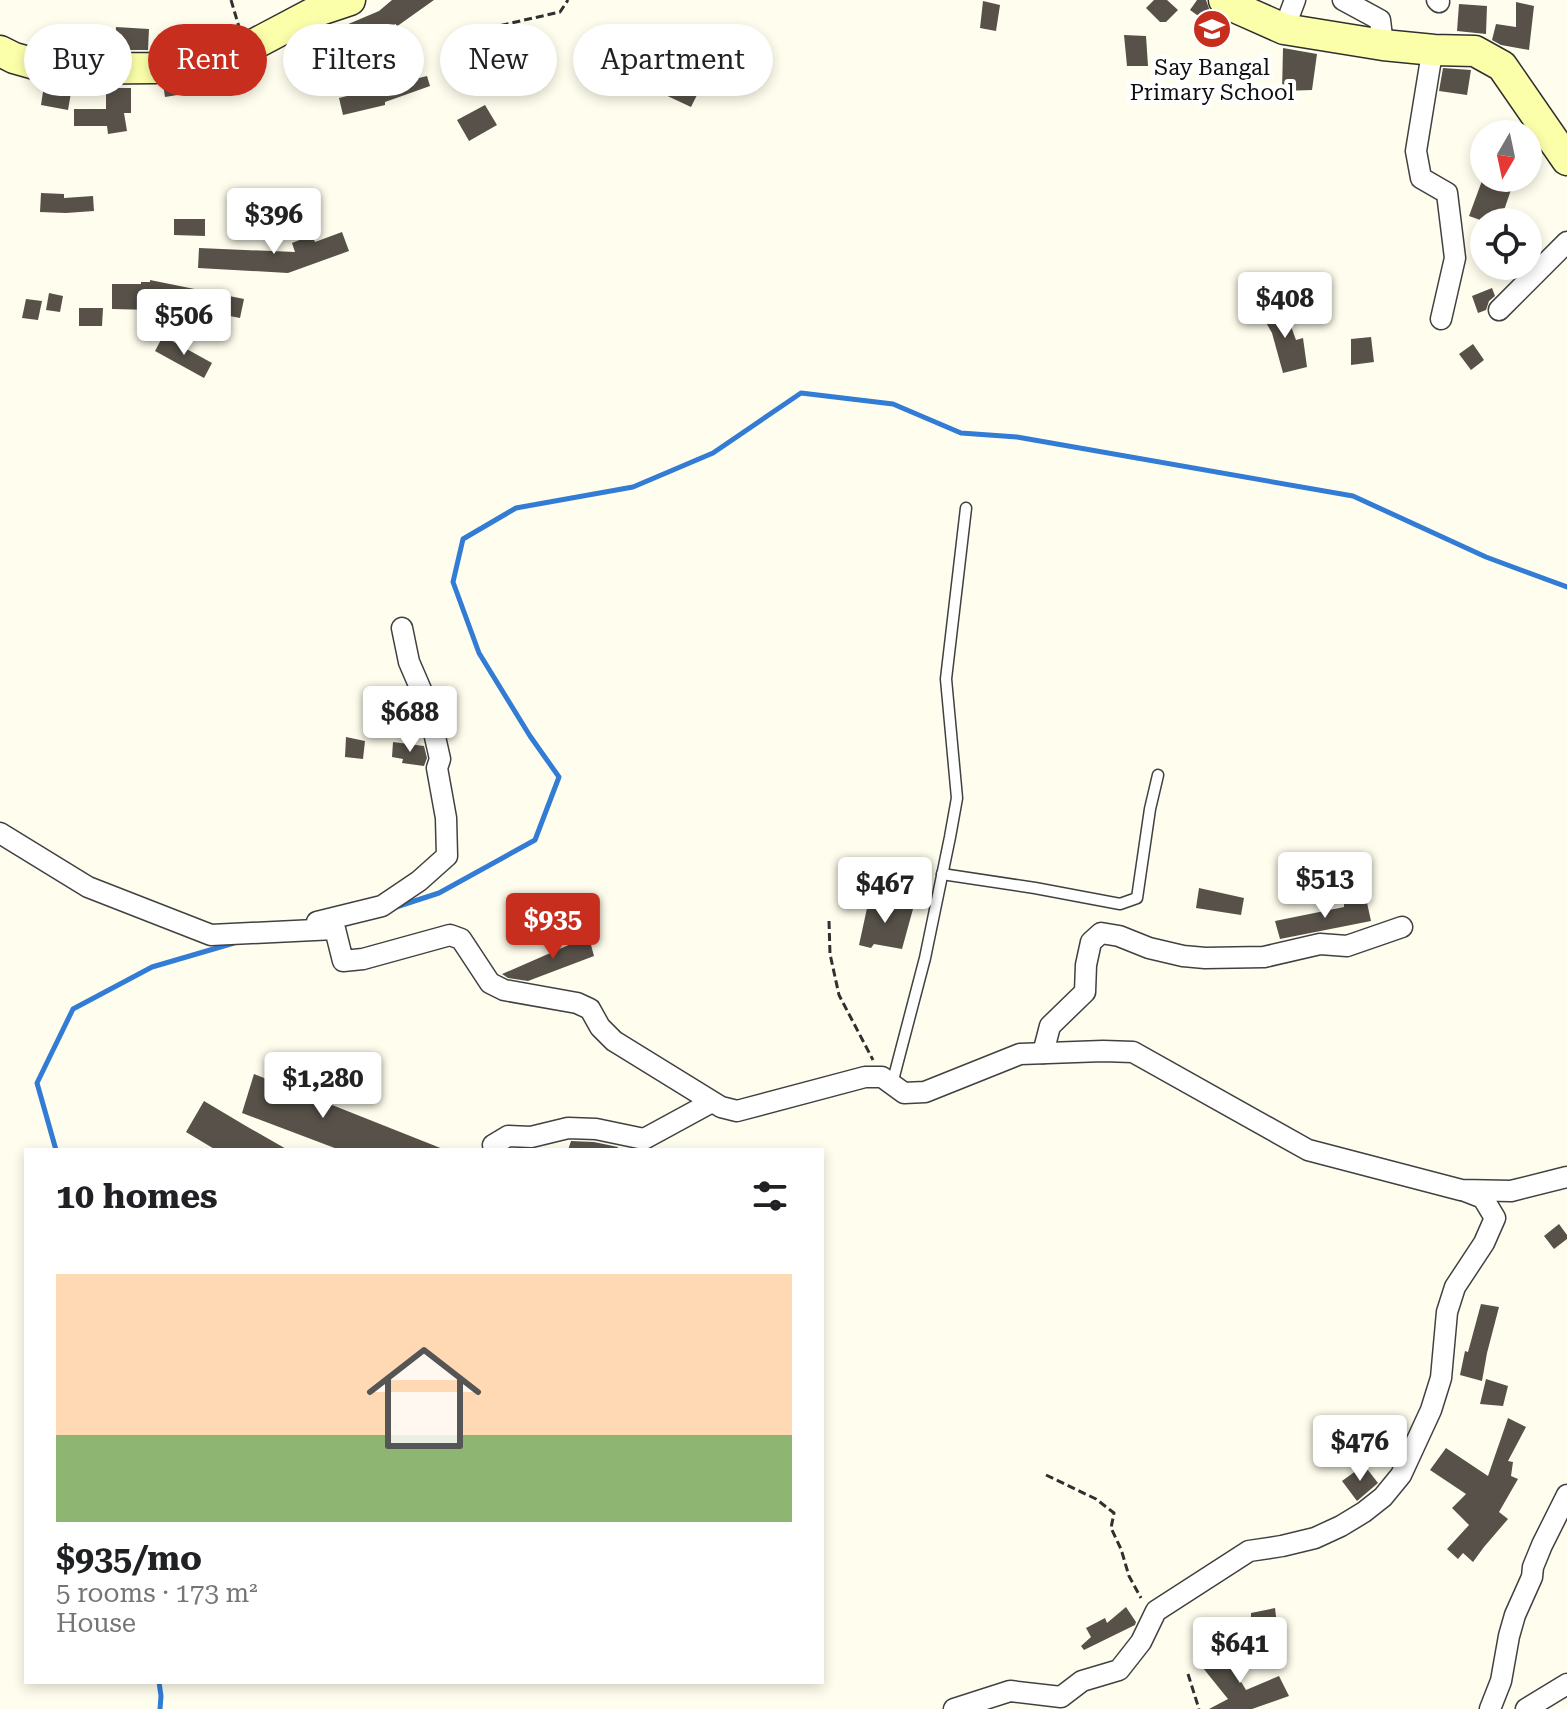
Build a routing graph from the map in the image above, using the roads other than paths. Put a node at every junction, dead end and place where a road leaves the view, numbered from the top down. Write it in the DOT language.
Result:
graph roads {
  1 [pos="350,0"];
  2 [pos="1224,0"];
  3 [pos="1295,0"];
  4 [pos="1343,0"];
  5 [pos="1284,29"];
  6 [pos="1383,45"];
  7 [pos="1434,50"];
  8 [pos="0,51"];
  9 [pos="1567,160"];
  10 [pos="1567,242"];
  11 [pos="1499,310"];
  12 [pos="1441,319"];
  13 [pos="966,508"];
  14 [pos="402,628"];
  15 [pos="1158,775"];
  16 [pos="0,833"];
  17 [pos="942,874"];
  18 [pos="1402,927"];
  19 [pos="261,932"];
  20 [pos="1043,1053"];
  21 [pos="887,1080"];
  22 [pos="712,1102"];
  23 [pos="493,1145"];
  24 [pos="1567,1177"];
  25 [pos="1461,1190"];
  26 [pos="1567,1495"];
  27 [pos="1567,1684"];
  28 [pos="954,1709"];
  29 [pos="1490,1709"];
  30 [pos="1526,1709"];
  1 -- 8 [label="street"];
  2 -- 5 [label="street"];
  3 -- 5 [label="street"];
  4 -- 6 [label="street"];
  5 -- 6 [label="street"];
  6 -- 7 [label="street"];
  7 -- 9 [label="street"];
  7 -- 12 [label="street"];
  10 -- 11 [label="street"];
  13 -- 17 [label="lane"];
  14 -- 19 [label="street"];
  15 -- 17 [label="lane"];
  16 -- 19 [label="street"];
  17 -- 21 [label="lane"];
  18 -- 20 [label="street"];
  19 -- 22 [label="street"];
  20 -- 21 [label="street"];
  20 -- 25 [label="street"];
  21 -- 22 [label="street"];
  22 -- 23 [label="street"];
  24 -- 25 [label="street"];
  25 -- 28 [label="street"];
  26 -- 29 [label="street"];
  27 -- 30 [label="street"];
}
